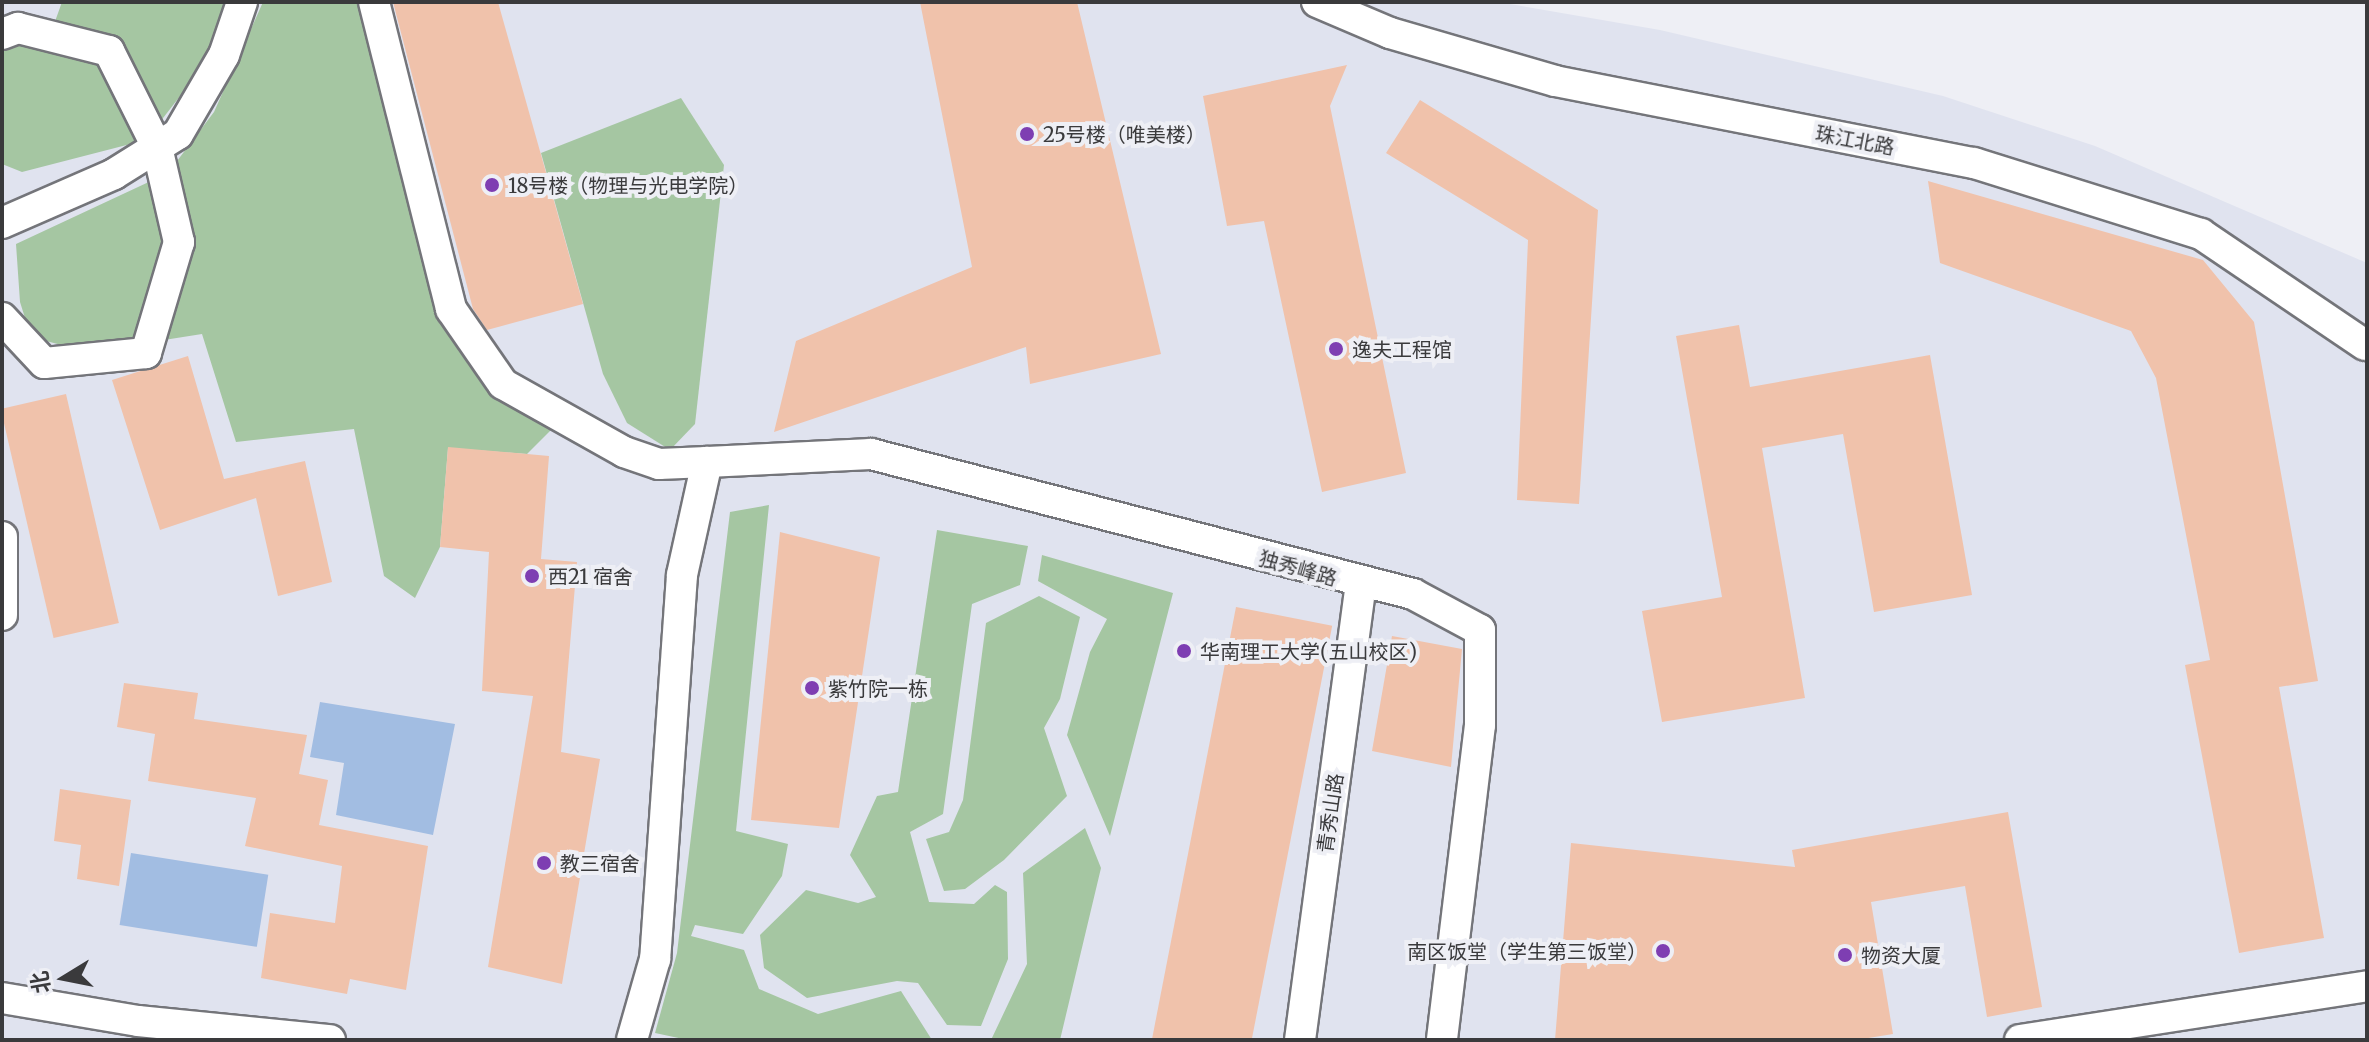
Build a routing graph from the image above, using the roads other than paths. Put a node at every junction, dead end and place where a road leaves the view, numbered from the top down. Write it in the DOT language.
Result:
graph roads {
  1 [pos="242,2"];
  2 [pos="374,2"];
  3 [pos="1317,2"];
  4 [pos="2,34"];
  5 [pos="157,147"];
  6 [pos="2,223"];
  7 [pos="2,318"];
  8 [pos="2366,350"];
  9 [pos="707,462"];
  10 [pos="2,537"];
  11 [pos="1361,585"];
  12 [pos="2,615"];
  13 [pos="2367,986"];
  14 [pos="2,998"];
  15 [pos="146,1031"];
  16 [pos="330,1040"];
  17 [pos="632,1040"];
  18 [pos="1300,1040"];
  19 [pos="1442,1040"];
  20 [pos="2020,1040"];
  1 -- 5 [label="street"];
  2 -- 9 [label="street, 独秀峰路"];
  3 -- 8 [label="street, 珠江北路"];
  4 -- 5 [label="street"];
  5 -- 6 [label="street"];
  5 -- 7 [label="street"];
  9 -- 11 [label="street, 独秀峰路"];
  9 -- 17 [label="street"];
  10 -- 12 [label="street"];
  11 -- 18 [label="street, 青秀山路"];
  11 -- 19 [label="street, 独秀峰路"];
  13 -- 20 [label="street"];
  14 -- 15 [label="street"];
  15 -- 16 [label="street"];
}
